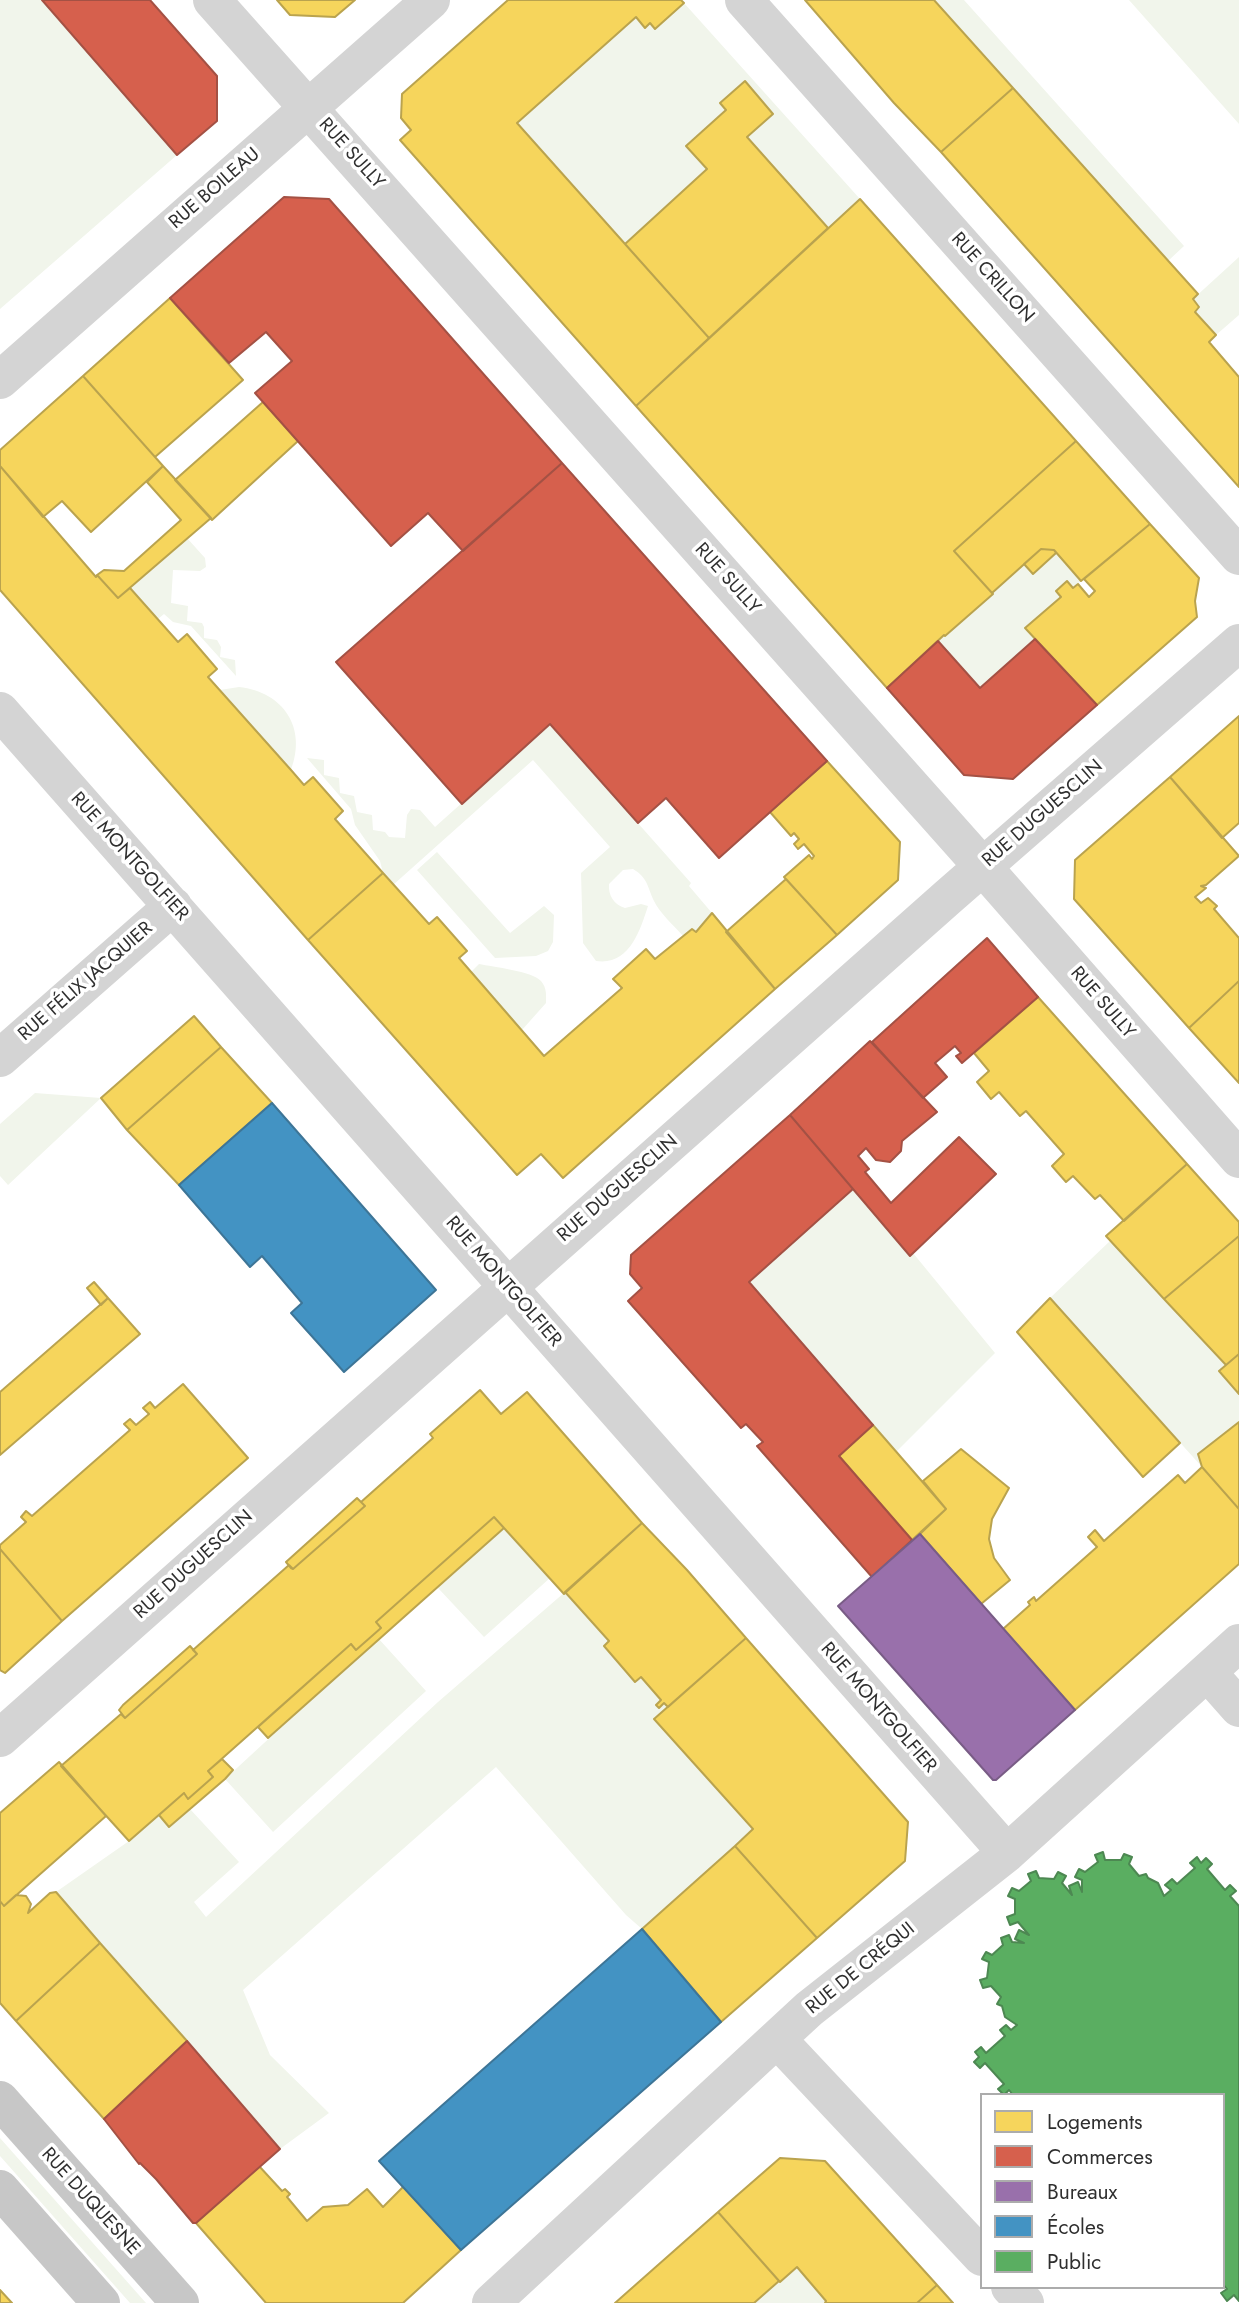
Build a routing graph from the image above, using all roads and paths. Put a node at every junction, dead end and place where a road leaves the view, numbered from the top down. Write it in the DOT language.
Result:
graph roads {
  1 [pos="212,0"];
  2 [pos="431,0"];
  3 [pos="744,0"];
  4 [pos="309,107"];
  5 [pos="0,380"];
  6 [pos="1239,556"];
  7 [pos="1239,643"];
  8 [pos="0,711"];
  9 [pos="983,867"];
  10 [pos="173,906"];
  11 [pos="0,1058"];
  12 [pos="1239,1159"];
  13 [pos="507,1287"];
  14 [pos="1239,1643"];
  15 [pos="1208,1672"];
  16 [pos="1239,1708"];
  17 [pos="0,1738"];
  18 [pos="1007,1853"];
  19 [pos="777,2039"];
  20 [pos="0,2101"];
  21 [pos="0,2189"];
  22 [pos="980,2255"];
  23 [pos="1012,2289"];
  24 [pos="102,2303"];
  25 [pos="180,2303"];
  26 [pos="492,2303"];
  27 [pos="1025,2303"];
  1 -- 4 [label="street, RUE SULLY"];
  2 -- 4 [label="street, RUE BOILEAU"];
  3 -- 6 [label="street, RUE CRILLON"];
  4 -- 5 [label="street, RUE BOILEAU"];
  4 -- 9 [label="street, RUE SULLY"];
  7 -- 9 [label="street, RUE DUGUESCLIN"];
  8 -- 10 [label="street, RUE MONTGOLFIER"];
  9 -- 12 [label="street, RUE SULLY"];
  9 -- 13 [label="street, RUE DUGUESCLIN"];
  10 -- 11 [label="street, RUE FÉLIX JACQUIER"];
  10 -- 13 [label="street, RUE MONTGOLFIER"];
  13 -- 17 [label="street, RUE DUGUESCLIN"];
  13 -- 18 [label="street, RUE MONTGOLFIER"];
  14 -- 15 [label="street, RUE DE CRÉQUI"];
  15 -- 16 [label="street"];
  15 -- 18 [label="street, RUE DE CRÉQUI"];
  18 -- 19 [label="street, RUE DE CRÉQUI"];
  19 -- 22 [label="street"];
  19 -- 26 [label="street, RUE DE CRÉQUI"];
  20 -- 25 [label="main road, RUE DUQUESNE"];
  21 -- 24 [label="main road"];
  23 -- 27 [label="street"];
}
